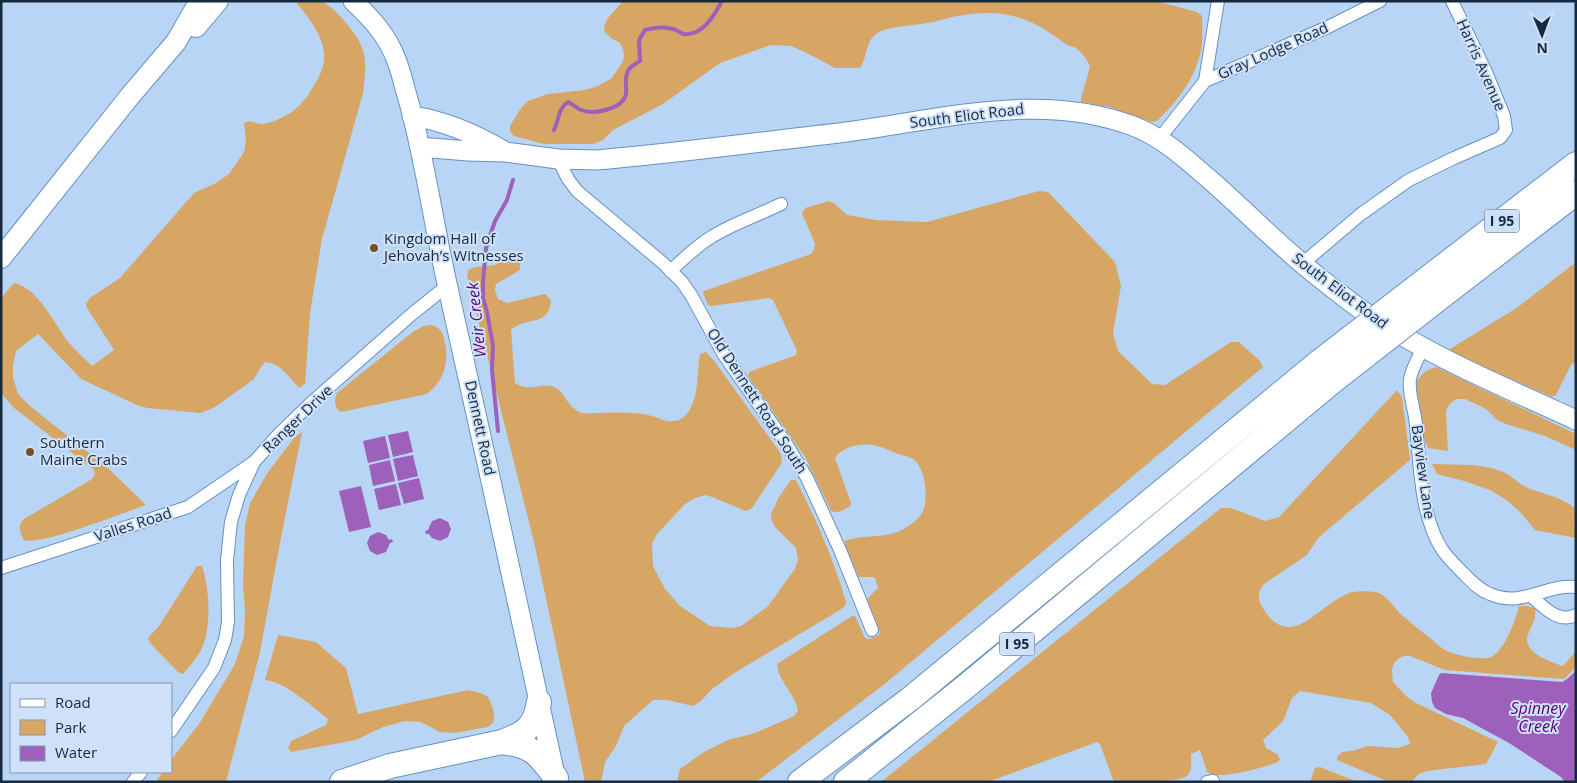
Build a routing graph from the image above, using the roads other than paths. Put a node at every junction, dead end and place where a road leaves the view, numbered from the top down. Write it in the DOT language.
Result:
graph roads {
  1 [pos="201,1"];
  2 [pos="218,1"];
  3 [pos="353,1"];
  4 [pos="1218,1"];
  5 [pos="1380,1"];
  6 [pos="1452,1"];
  7 [pos="176,42"];
  8 [pos="1205,80"];
  9 [pos="412,116"];
  10 [pos="1159,139"];
  11 [pos="420,147"];
  12 [pos="505,152"];
  13 [pos="558,159"];
  14 [pos="1576,164"];
  15 [pos="1576,193"];
  16 [pos="781,204"];
  17 [pos="1,258"];
  18 [pos="1302,264"];
  19 [pos="670,271"];
  20 [pos="447,286"];
  21 [pos="1423,348"];
  22 [pos="1576,420"];
  23 [pos="254,462"];
  24 [pos="1,568"];
  25 [pos="1576,587"];
  26 [pos="1531,596"];
  27 [pos="1576,615"];
  28 [pos="872,630"];
  29 [pos="539,702"];
  30 [pos="172,729"];
  31 [pos="502,742"];
  32 [pos="556,780"];
  33 [pos="342,782"];
  34 [pos="800,782"];
  35 [pos="846,782"];
  1 -- 7 [label="main road"];
  2 -- 7 [label="main road"];
  3 -- 9 [label="main road, Dennett Road"];
  4 -- 8 [label="street"];
  5 -- 8 [label="street, Gray Lodge Road"];
  6 -- 18 [label="street, Harris Avenue"];
  7 -- 17 [label="main road"];
  8 -- 10 [label="street, Gray Lodge Road"];
  9 -- 11 [label="main road, Dennett Road"];
  9 -- 12 [label="main road"];
  10 -- 13 [label="main road, South Eliot Road"];
  10 -- 18 [label="main road, South Eliot Road"];
  11 -- 12 [label="main road, South Eliot Road"];
  11 -- 20 [label="main road, Dennett Road"];
  12 -- 13 [label="main road, South Eliot Road"];
  13 -- 19 [label="street, Old Dennett Road South"];
  14 -- 34 [label="highway, I 95, bridge"];
  15 -- 35 [label="highway, I 95, bridge"];
  16 -- 19 [label="street"];
  18 -- 21 [label="main road, South Eliot Road"];
  19 -- 28 [label="street, Old Dennett Road South"];
  20 -- 23 [label="street, Ranger Drive"];
  20 -- 29 [label="main road, Dennett Road"];
  21 -- 22 [label="main road, South Eliot Road"];
  21 -- 26 [label="street, Bayview Lane"];
  23 -- 24 [label="street, Valles Road"];
  23 -- 30 [label="street, Ranger Drive"];
  25 -- 26 [label="street, Bayview Lane"];
  26 -- 27 [label="street"];
  29 -- 31 [label="highway"];
  29 -- 32 [label="main road, Dennett Road"];
  31 -- 32 [label="highway"];
  31 -- 33 [label="highway"];
}
